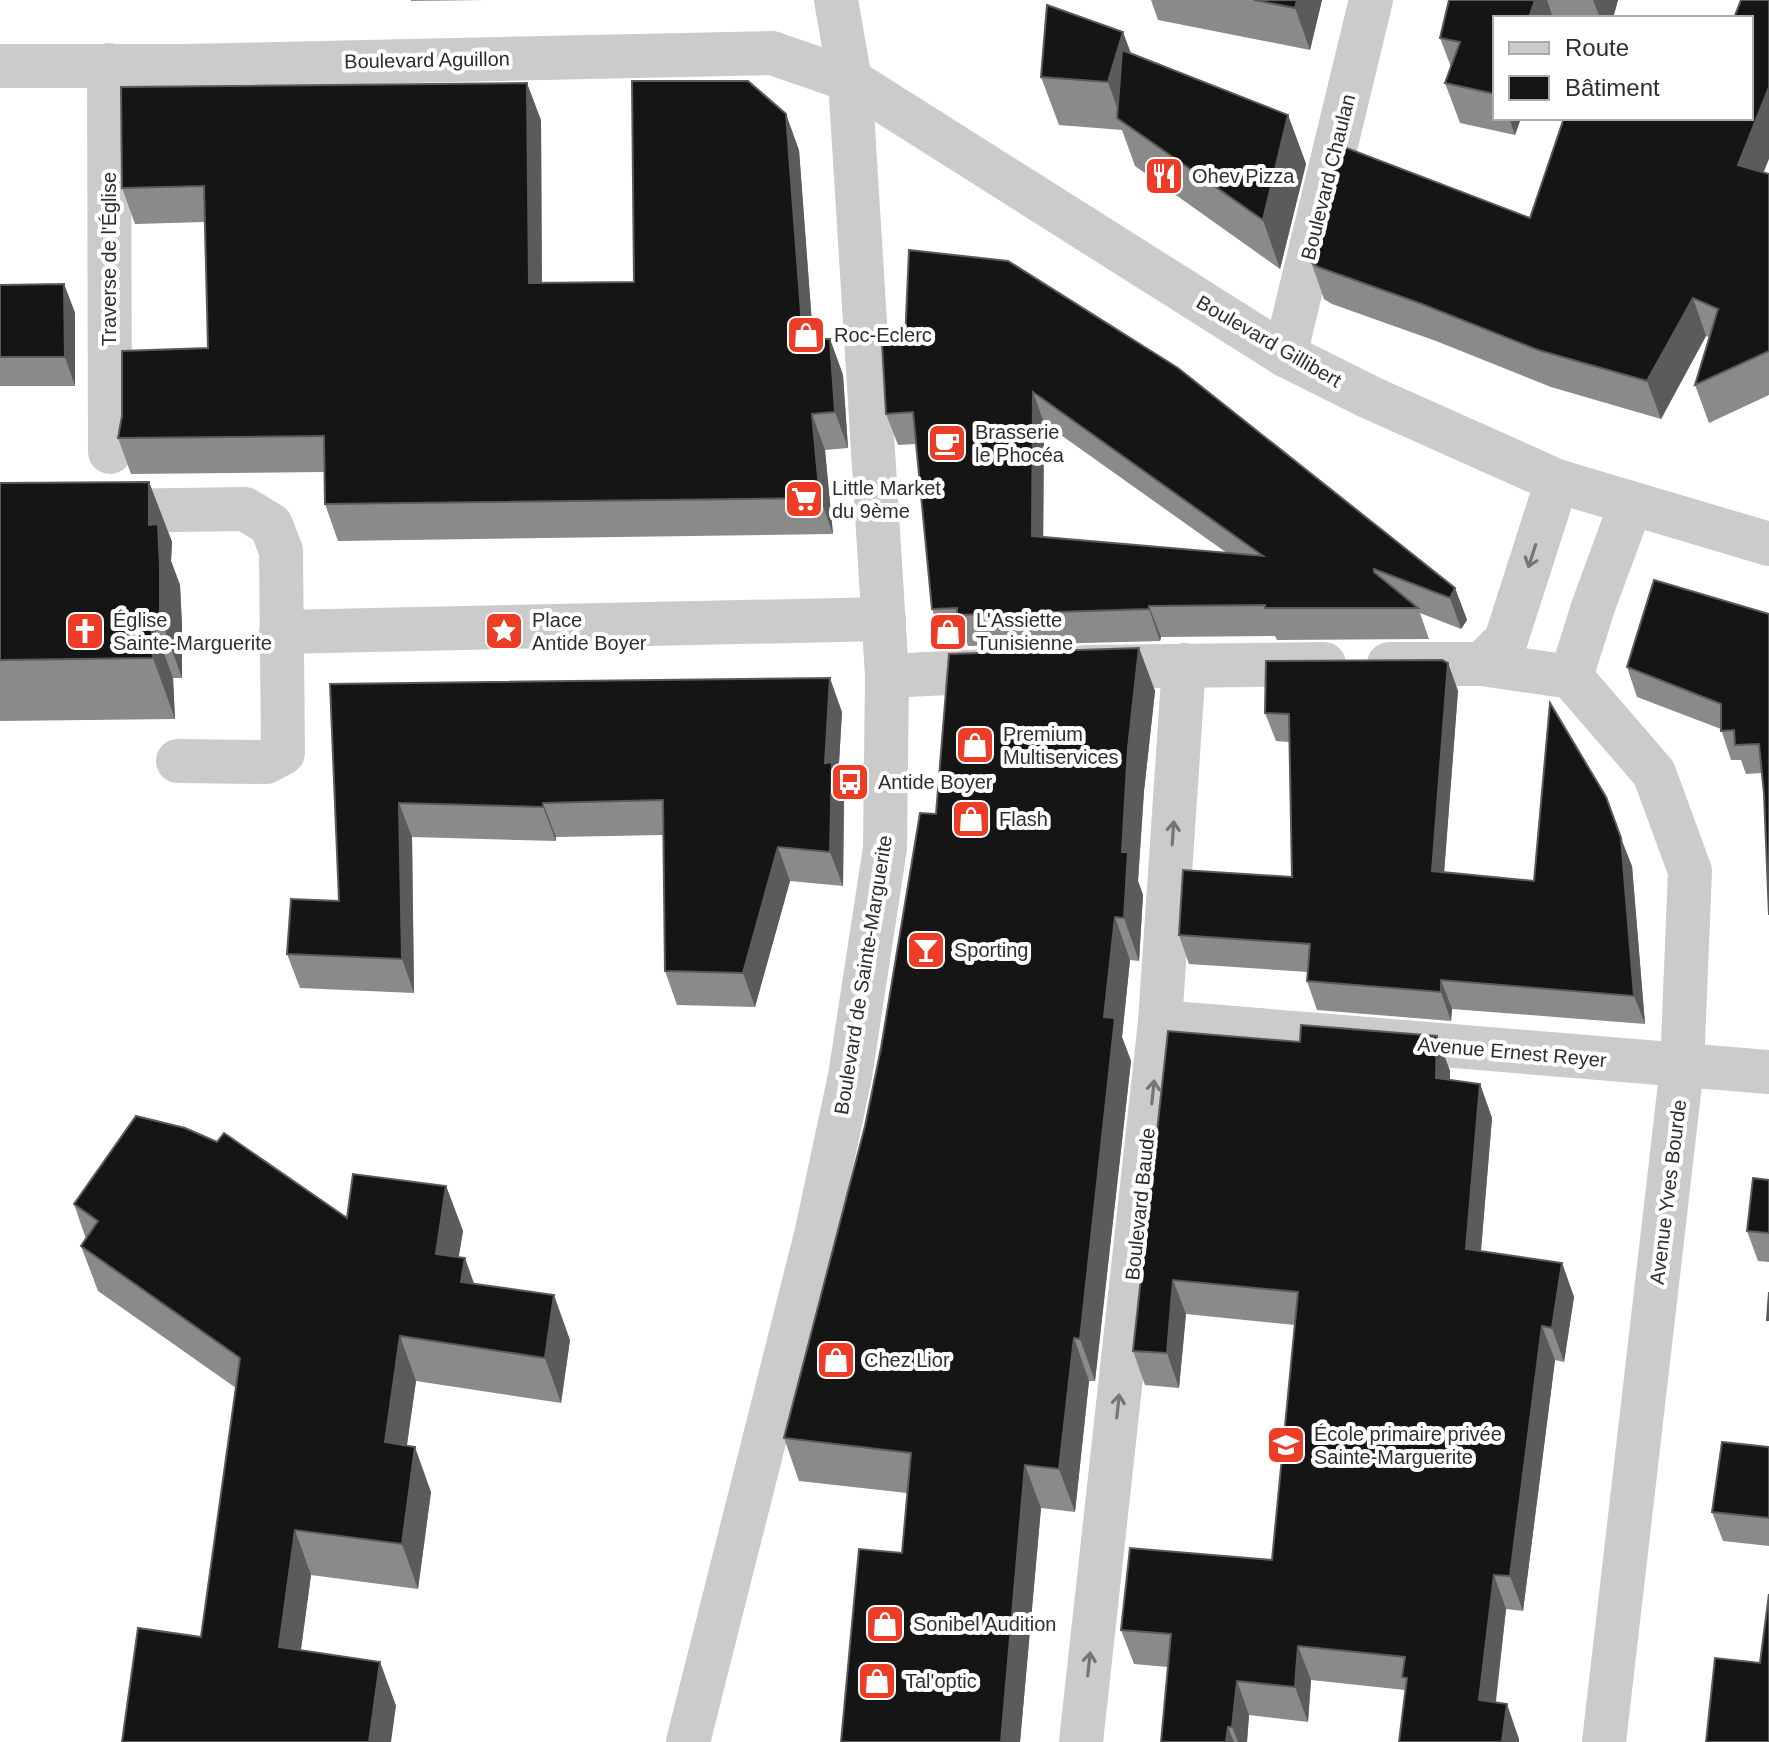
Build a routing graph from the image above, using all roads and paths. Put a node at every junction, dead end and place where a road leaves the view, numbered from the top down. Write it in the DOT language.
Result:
graph roads {
  1 [pos="836,0"];
  2 [pos="1371,0"];
  3 [pos="109,65"];
  4 [pos="0,66"];
  5 [pos="850,80"];
  6 [pos="1285,355"];
  7 [pos="110,452"];
  8 [pos="1557,481"];
  9 [pos="1631,504"];
  10 [pos="111,511"];
  11 [pos="1769,544"];
  12 [pos="884,619"];
  13 [pos="281,632"];
  14 [pos="1482,664"];
  15 [pos="1184,665"];
  16 [pos="887,676"];
  17 [pos="1571,677"];
  18 [pos="178,761"];
  19 [pos="1160,1022"];
  20 [pos="1682,1067"];
  21 [pos="1769,1072"];
  22 [pos="688,1742"];
  23 [pos="1081,1742"];
  24 [pos="1604,1742"];
  1 -- 5 [label="street, Boulevard de Sainte-Marguerite"];
  2 -- 6 [label="street, Boulevard Chaulan"];
  3 -- 4 [label="street, Boulevard Aguillon"];
  3 -- 5 [label="street, Boulevard Aguillon"];
  3 -- 7 [label="street, Traverse de l'Église"];
  5 -- 6 [label="street, Boulevard Gillibert"];
  5 -- 12 [label="street, Boulevard de Sainte-Marguerite"];
  6 -- 8 [label="street, Boulevard Gillibert"];
  8 -- 9 [label="street, Boulevard Gillibert"];
  8 -- 14 [label="street, one-way"];
  9 -- 11 [label="street, Boulevard Gillibert"];
  9 -- 17 [label="street"];
  10 -- 13 [label="street"];
  12 -- 13 [label="street"];
  12 -- 16 [label="street, Boulevard de Sainte-Marguerite"];
  13 -- 18 [label="street"];
  14 -- 15 [label="street"];
  14 -- 17 [label="street"];
  15 -- 16 [label="street"];
  19 -- 15 [label="street, Boulevard Baude, one-way"];
  16 -- 22 [label="street, Boulevard de Sainte-Marguerite"];
  17 -- 20 [label="street, Avenue Yves Bourde"];
  19 -- 20 [label="street, Avenue Ernest Reyer"];
  23 -- 19 [label="street, Boulevard Baude, one-way"];
  20 -- 21 [label="street, Avenue Ernest Reyer"];
  20 -- 24 [label="street, Avenue Yves Bourde"];
}
